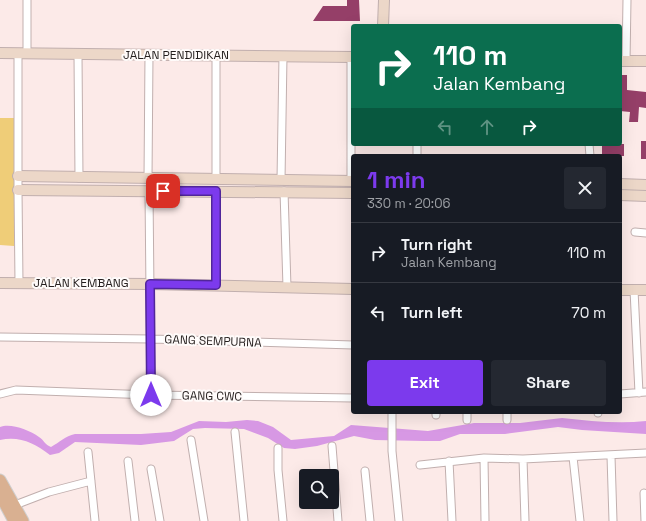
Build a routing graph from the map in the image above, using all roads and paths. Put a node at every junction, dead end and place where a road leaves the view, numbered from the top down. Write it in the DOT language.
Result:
graph roads {
  1 [pos="27,0"];
  2 [pos="384,0"];
  3 [pos="627,0"];
  4 [pos="383,24"];
  5 [pos="0,53"];
  6 [pos="23,53"];
  7 [pos="149,54"];
  8 [pos="78,55"];
  9 [pos="216,56"];
  10 [pos="283,56"];
  11 [pos="351,57"];
  12 [pos="623,61"];
  13 [pos="646,61"];
  14 [pos="18,176"];
  15 [pos="79,178"];
  16 [pos="115,178"];
  17 [pos="148,178"];
  18 [pos="216,180"];
  19 [pos="268,180"];
  20 [pos="281,180"];
  21 [pos="351,181"];
  22 [pos="622,184"];
  23 [pos="646,185"];
  24 [pos="18,190"];
  25 [pos="115,190"];
  26 [pos="149,191"];
  27 [pos="216,191"];
  28 [pos="268,191"];
  29 [pos="284,191"];
  30 [pos="351,193"];
  31 [pos="622,195"];
  32 [pos="646,196"];
  33 [pos="635,232"];
  34 [pos="646,233"];
  35 [pos="0,283"];
  36 [pos="19,283"];
  37 [pos="150,284"];
  38 [pos="216,285"];
  39 [pos="287,287"];
  40 [pos="351,289"];
  41 [pos="622,290"];
  42 [pos="634,290"];
  43 [pos="646,290"];
  44 [pos="0,337"];
  45 [pos="151,339"];
  46 [pos="351,345"];
  47 [pos="642,392"];
  48 [pos="0,394"];
  49 [pos="622,394"];
  50 [pos="151,395"];
  51 [pos="351,398"];
  52 [pos="392,414"];
  53 [pos="467,414"];
  54 [pos="507,414"];
  55 [pos="467,420"];
  56 [pos="507,420"];
  57 [pos="234,432"];
  58 [pos="191,440"];
  59 [pos="332,446"];
  60 [pos="278,448"];
  61 [pos="88,452"];
  62 [pos="646,453"];
  63 [pos="611,456"];
  64 [pos="573,457"];
  65 [pos="484,458"];
  66 [pos="523,458"];
  67 [pos="128,461"];
  68 [pos="449,461"];
  69 [pos="420,465"];
  70 [pos="151,469"];
  71 [pos="365,471"];
  72 [pos="0,480"];
  73 [pos="91,481"];
  74 [pos="644,493"];
  75 [pos="0,495"];
  76 [pos="17,516"];
  77 [pos="95,521"];
  78 [pos="135,521"];
  79 [pos="160,521"];
  80 [pos="204,521"];
  81 [pos="244,521"];
  82 [pos="283,521"];
  83 [pos="338,521"];
  84 [pos="370,521"];
  85 [pos="399,521"];
  86 [pos="452,521"];
  87 [pos="485,521"];
  88 [pos="525,521"];
  89 [pos="580,521"];
  90 [pos="613,521"];
  91 [pos="645,521"];
  1 -- 6 [label="street"];
  2 -- 4 [label="street"];
  3 -- 12 [label="street"];
  5 -- 6 [label="street, JALAN PENDIDIKAN"];
  6 -- 8 [label="street, JALAN PENDIDIKAN"];
  6 -- 14 [label="street"];
  7 -- 8 [label="street, JALAN PENDIDIKAN"];
  7 -- 9 [label="street, JALAN PENDIDIKAN"];
  7 -- 17 [label="street"];
  8 -- 15 [label="street"];
  9 -- 10 [label="street, JALAN PENDIDIKAN"];
  9 -- 18 [label="street"];
  10 -- 11 [label="street, JALAN PENDIDIKAN"];
  10 -- 20 [label="street"];
  12 -- 13 [label="street"];
  14 -- 15 [label="street"];
  14 -- 24 [label="street"];
  15 -- 16 [label="street"];
  16 -- 17 [label="street"];
  16 -- 25 [label="street"];
  17 -- 18 [label="street"];
  18 -- 19 [label="street"];
  19 -- 20 [label="street"];
  19 -- 28 [label="street"];
  20 -- 21 [label="street"];
  22 -- 23 [label="street"];
  24 -- 25 [label="street"];
  24 -- 36 [label="street"];
  25 -- 26 [label="street"];
  26 -- 27 [label="street"];
  26 -- 37 [label="street"];
  27 -- 28 [label="street"];
  27 -- 38 [label="street"];
  28 -- 29 [label="street"];
  29 -- 30 [label="street"];
  29 -- 39 [label="street"];
  31 -- 32 [label="street"];
  33 -- 34 [label="street"];
  35 -- 36 [label="street, JALAN KEMBANG"];
  36 -- 37 [label="street, JALAN KEMBANG"];
  37 -- 38 [label="street, JALAN KEMBANG"];
  37 -- 45 [label="street"];
  38 -- 39 [label="street, JALAN KEMBANG"];
  39 -- 40 [label="street, JALAN KEMBANG"];
  41 -- 42 [label="street"];
  42 -- 43 [label="street"];
  42 -- 47 [label="street"];
  44 -- 45 [label="street, GANG SEMPURNA"];
  45 -- 46 [label="street, GANG SEMPURNA"];
  45 -- 50 [label="street"];
  47 -- 49 [label="street"];
  48 -- 50 [label="street, GANG CWC"];
  50 -- 51 [label="street, GANG CWC"];
  52 -- 85 [label="street"];
  53 -- 55 [label="street"];
  54 -- 56 [label="street"];
  57 -- 81 [label="street"];
  58 -- 80 [label="street"];
  59 -- 83 [label="street"];
  60 -- 82 [label="street"];
  61 -- 73 [label="street"];
  62 -- 63 [label="street"];
  63 -- 64 [label="street"];
  63 -- 90 [label="street"];
  64 -- 66 [label="street"];
  64 -- 89 [label="street"];
  65 -- 66 [label="street"];
  65 -- 68 [label="street"];
  65 -- 87 [label="street"];
  66 -- 88 [label="street"];
  67 -- 78 [label="street"];
  68 -- 69 [label="street"];
  68 -- 86 [label="street"];
  70 -- 79 [label="street"];
  71 -- 84 [label="street"];
  72 -- 76 [label="main road"];
  73 -- 76 [label="street"];
  73 -- 77 [label="street"];
  74 -- 91 [label="street"];
  75 -- 76 [label="main road"];
}
